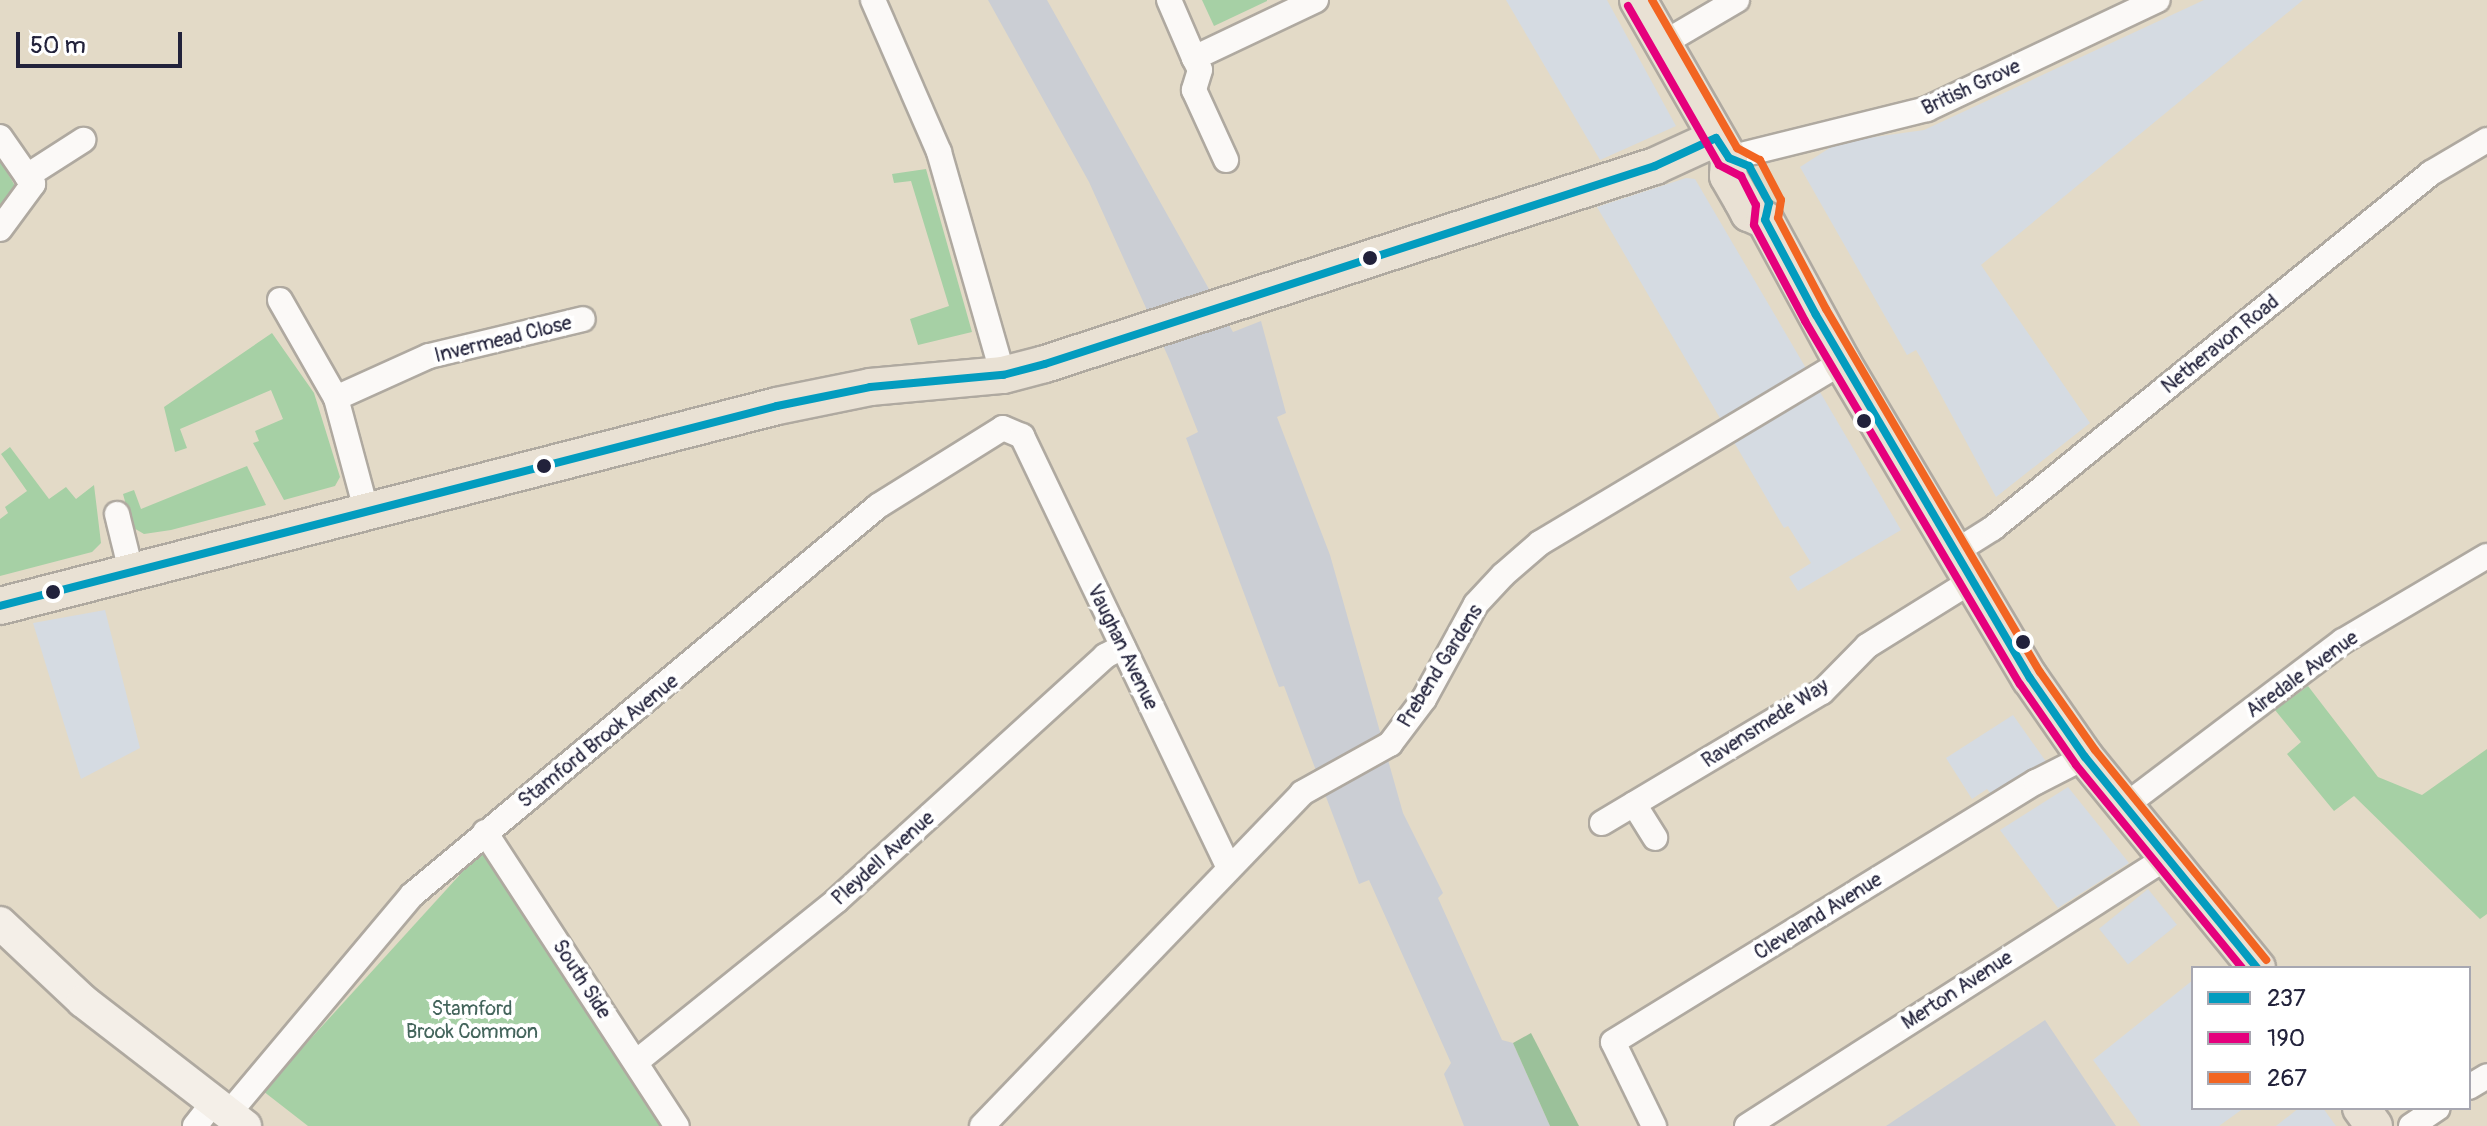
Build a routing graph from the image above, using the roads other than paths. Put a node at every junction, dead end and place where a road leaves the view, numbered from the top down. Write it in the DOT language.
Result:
graph roads {
  1 [pos="873,0"];
  2 [pos="1169,0"];
  3 [pos="1638,0"];
  4 [pos="1737,0"];
  5 [pos="2158,0"];
  6 [pos="1305,3"];
  7 [pos="1662,44"];
  8 [pos="1194,58"];
  9 [pos="0,137"];
  10 [pos="83,140"];
  11 [pos="2487,140"];
  12 [pos="1722,148"];
  13 [pos="1226,160"];
  14 [pos="27,176"];
  15 [pos="0,229"];
  16 [pos="280,300"];
  17 [pos="583,319"];
  18 [pos="1842,362"];
  19 [pos="1003,375"];
  20 [pos="336,398"];
  21 [pos="1015,430"];
  22 [pos="366,509"];
  23 [pos="117,514"];
  24 [pos="2487,556"];
  25 [pos="1962,567"];
  26 [pos="131,571"];
  27 [pos="0,606"];
  28 [pos="1123,647"];
  29 [pos="2085,757"];
  30 [pos="1634,804"];
  31 [pos="2126,805"];
  32 [pos="1602,823"];
  33 [pos="485,832"];
  34 [pos="1655,838"];
  35 [pos="2169,856"];
  36 [pos="1228,866"];
  37 [pos="0,923"];
  38 [pos="2255,966"];
  39 [pos="636,1062"];
  40 [pos="2435,1110"];
  41 [pos="1648,1116"];
  42 [pos="221,1117"];
  43 [pos="677,1126"];
  44 [pos="982,1126"];
  45 [pos="1747,1126"];
  46 [pos="2411,1126"];
  1 -- 19 [label="street"];
  2 -- 8 [label="street"];
  3 -- 7 [label="main road"];
  4 -- 7 [label="street"];
  5 -- 12 [label="street, British Grove"];
  6 -- 8 [label="street"];
  7 -- 12 [label="main road"];
  8 -- 13 [label="street"];
  9 -- 14 [label="street"];
  10 -- 14 [label="street"];
  11 -- 25 [label="street, Netheravon Road"];
  12 -- 18 [label="main road"];
  12 -- 19 [label="main road"];
  14 -- 15 [label="street"];
  16 -- 20 [label="street"];
  17 -- 20 [label="street, Invermead Close"];
  18 -- 25 [label="main road"];
  18 -- 36 [label="street, Prebend Gardens"];
  19 -- 22 [label="main road"];
  20 -- 22 [label="street"];
  21 -- 28 [label="street, Vaughan Avenue"];
  21 -- 33 [label="street, Stamford Brook Avenue"];
  22 -- 26 [label="main road"];
  23 -- 26 [label="street"];
  24 -- 31 [label="street, Airedale Avenue"];
  25 -- 29 [label="main road"];
  25 -- 30 [label="street, Ravensmede Way"];
  26 -- 27 [label="main road"];
  28 -- 36 [label="street, Vaughan Avenue"];
  28 -- 39 [label="street, Pleydell Avenue"];
  29 -- 31 [label="main road"];
  29 -- 41 [label="street, Cleveland Avenue"];
  30 -- 32 [label="street, Ravensmede Way"];
  30 -- 34 [label="street"];
  31 -- 35 [label="main road"];
  33 -- 39 [label="street, South Side"];
  33 -- 42 [label="street, Stamford Brook Avenue"];
  35 -- 38 [label="main road"];
  35 -- 45 [label="street, Merton Avenue"];
  36 -- 44 [label="street, Prebend Gardens"];
  37 -- 42 [label="main road"];
  39 -- 43 [label="street, South Side"];
  40 -- 46 [label="street"];
}
